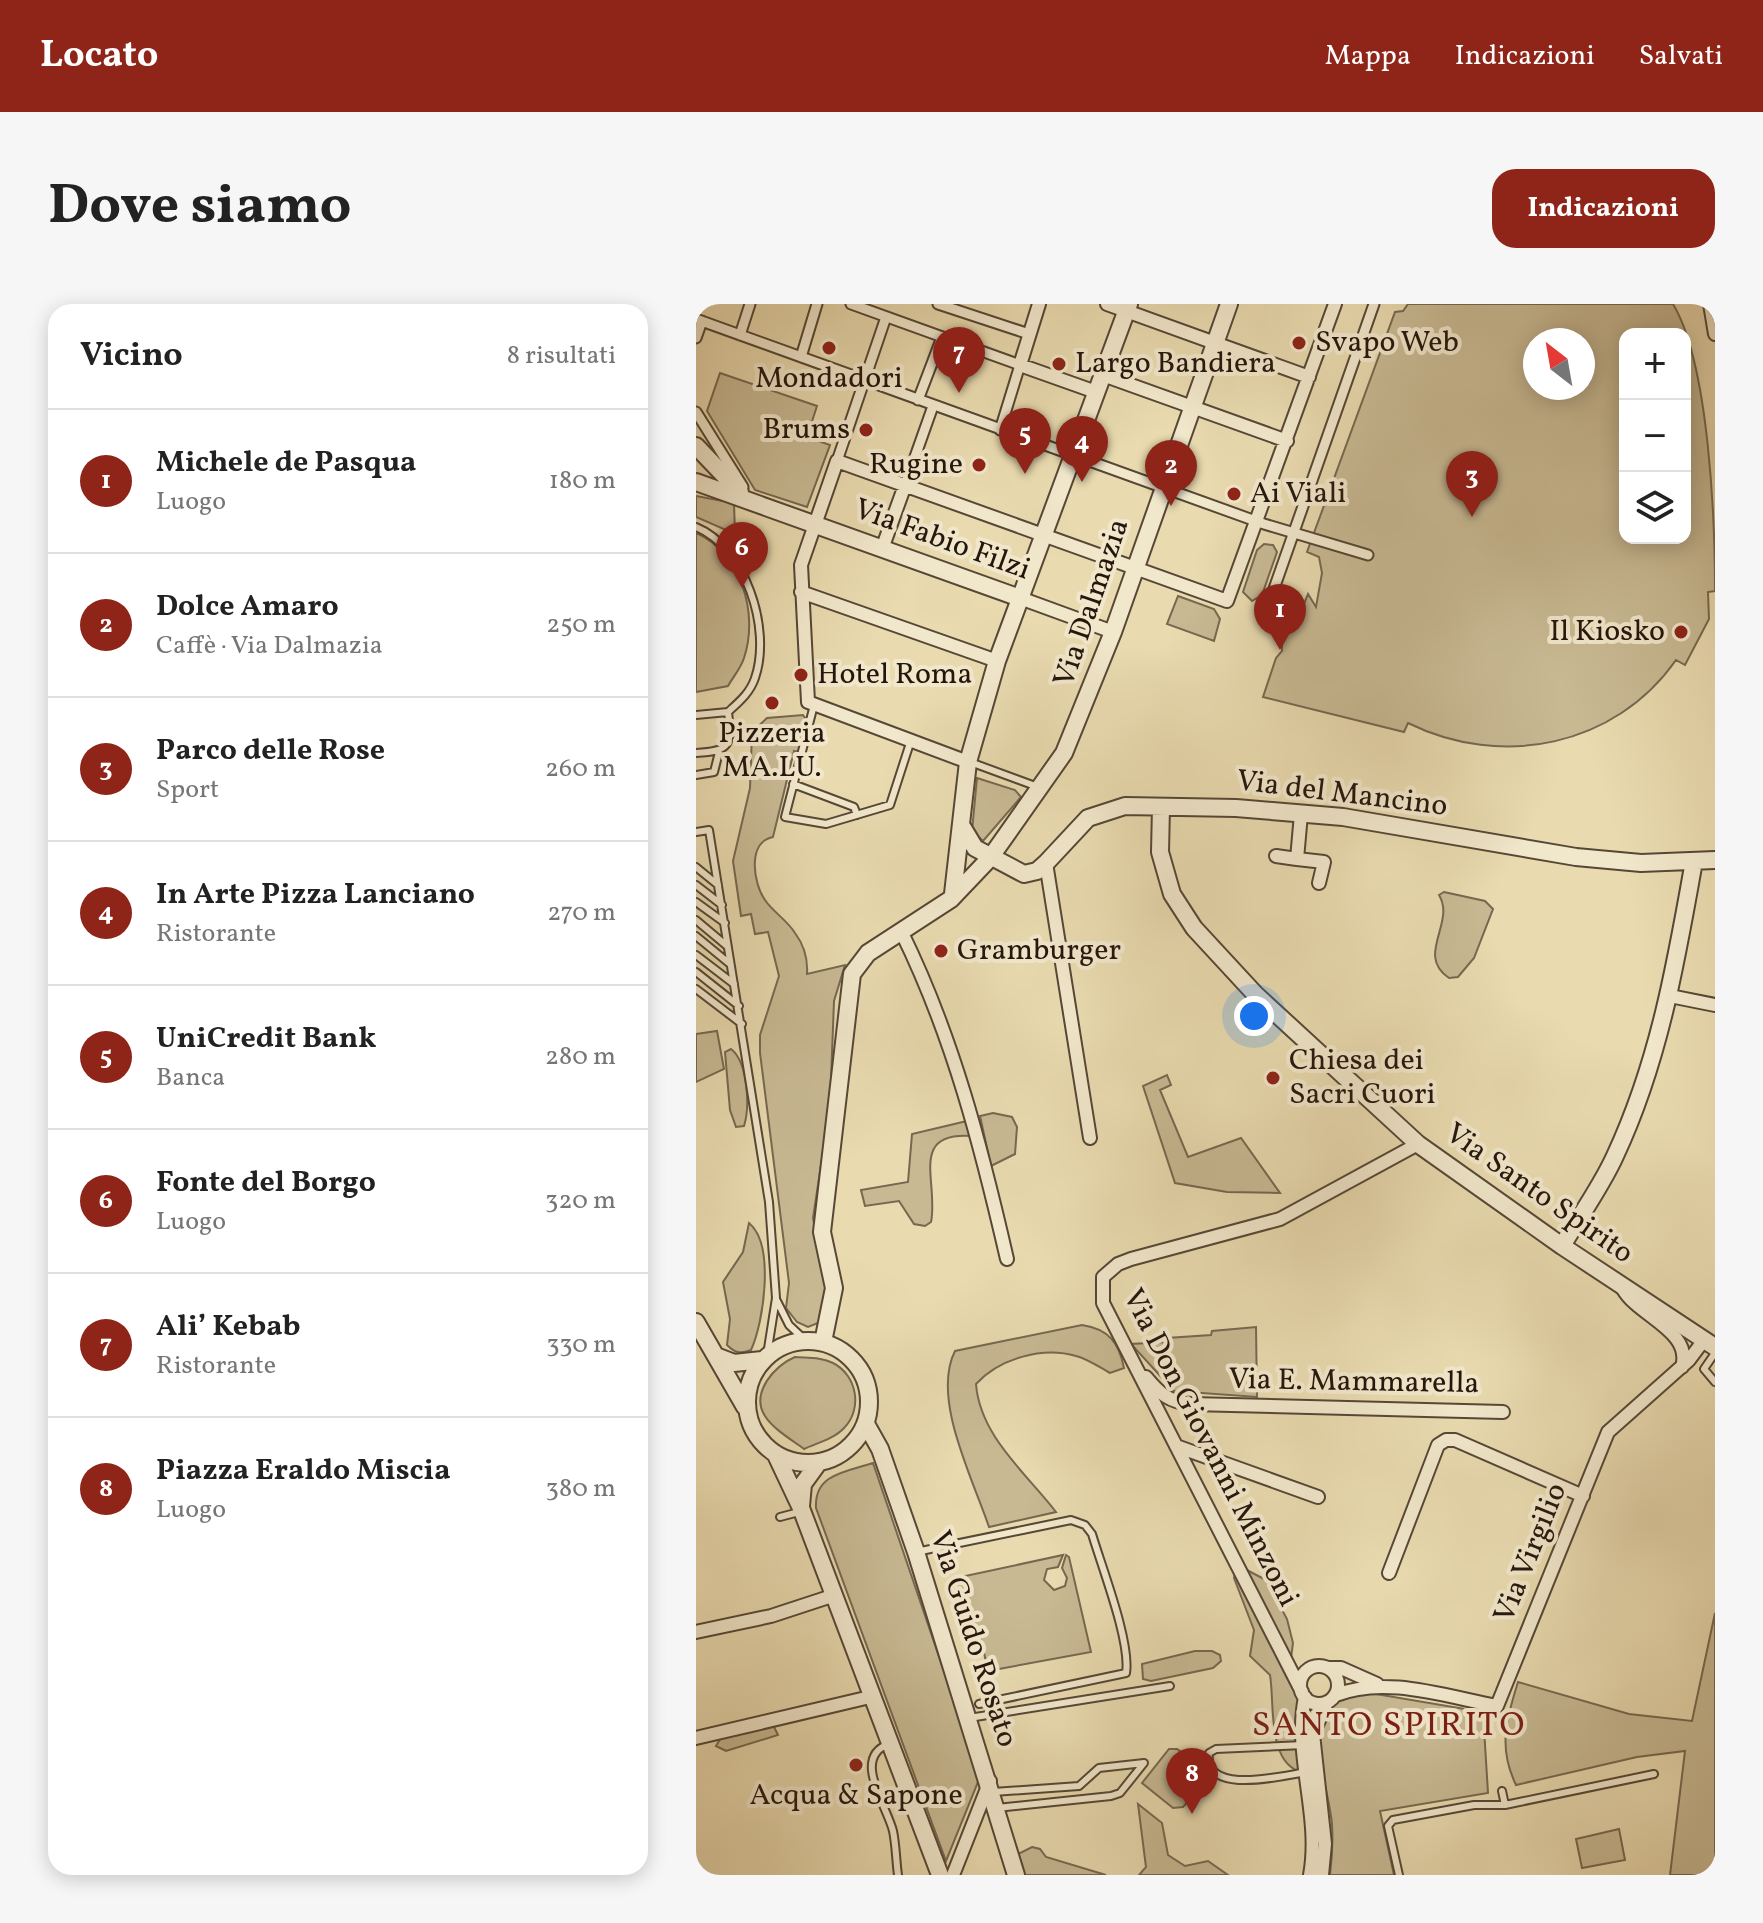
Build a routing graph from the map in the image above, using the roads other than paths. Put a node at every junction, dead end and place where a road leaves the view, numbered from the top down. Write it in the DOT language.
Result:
graph roads {
  1 [pos="750,304"];
  2 [pos="817,304"];
  3 [pos="851,304"];
  4 [pos="938,304"];
  5 [pos="1039,304"];
  6 [pos="1107,304"];
  7 [pos="1229,304"];
  8 [pos="1374,304"];
  9 [pos="1710,304"];
  10 [pos="1319,305"];
  11 [pos="1334,306"];
  12 [pos="1128,307"];
  13 [pos="886,317"];
  14 [pos="699,320"];
  15 [pos="1029,334"];
  16 [pos="1715,334"];
  17 [pos="740,335"];
  18 [pos="942,337"];
  19 [pos="696,338"];
  20 [pos="1215,342"];
  21 [pos="801,357"];
  22 [pos="1020,365"];
  23 [pos="1103,375"];
  24 [pos="1309,377"];
  25 [pos="863,380"];
  26 [pos="1096,392"];
  27 [pos="918,400"];
  28 [pos="933,406"];
  29 [pos="1191,407"];
  30 [pos="696,412"];
  31 [pos="1000,430"];
  32 [pos="1287,441"];
  33 [pos="698,449"];
  34 [pos="1072,456"];
  35 [pos="837,461"];
  36 [pos="696,472"];
  37 [pos="696,482"];
  38 [pos="905,485"];
  39 [pos="1163,488"];
  40 [pos="751,500"];
  41 [pos="1257,522"];
  42 [pos="816,524"];
  43 [pos="696,527"];
  44 [pos="1294,534"];
  45 [pos="1043,535"];
  46 [pos="882,549"];
  47 [pos="1368,555"];
  48 [pos="1134,568"];
  49 [pos="801,592"];
  50 [pos="1020,598"];
  51 [pos="1269,603"];
  52 [pos="1113,632"];
  53 [pos="997,661"];
  54 [pos="811,704"];
  55 [pos="728,712"];
  56 [pos="696,715"];
  57 [pos="911,740"];
  58 [pos="719,752"];
  59 [pos="696,753"];
  60 [pos="968,762"];
  61 [pos="696,775"];
  62 [pos="793,784"];
  63 [pos="1041,789"];
  64 [pos="1161,807"];
  65 [pos="1301,814"];
  66 [pos="857,815"];
  67 [pos="963,828"];
  68 [pos="696,832"];
  69 [pos="1276,856"];
  70 [pos="990,858"];
  71 [pos="1297,859"];
  72 [pos="1715,860"];
  73 [pos="1694,861"];
  74 [pos="1046,863"];
  75 [pos="696,867"];
  76 [pos="1319,883"];
  77 [pos="696,885"];
  78 [pos="718,885"];
  79 [pos="951,899"];
  80 [pos="696,902"];
  81 [pos="722,905"];
  82 [pos="696,920"];
  83 [pos="725,923"];
  84 [pos="902,933"];
  85 [pos="696,936"];
  86 [pos="729,947"];
  87 [pos="696,955"];
  88 [pos="732,965"];
  89 [pos="696,972"];
  90 [pos="735,985"];
  91 [pos="696,989"];
  92 [pos="1670,996"];
  93 [pos="1715,1005"];
  94 [pos="739,1006"];
  95 [pos="742,1024"];
  96 [pos="1090,1138"];
  97 [pos="1418,1144"];
  98 [pos="1562,1246"];
  99 [pos="1007,1259"];
  100 [pos="1622,1286"];
  101 [pos="776,1298"];
  102 [pos="696,1322"];
  103 [pos="805,1340"];
  104 [pos="823,1342"];
  105 [pos="1711,1347"];
  106 [pos="716,1356"];
  107 [pos="1129,1356"];
  108 [pos="764,1358"];
  109 [pos="1682,1367"];
  110 [pos="1715,1382"];
  111 [pos="747,1412"];
  112 [pos="1503,1412"];
  113 [pos="866,1424"];
  114 [pos="1176,1446"];
  115 [pos="776,1455"];
  116 [pos="819,1462"];
  117 [pos="1583,1496"];
  118 [pos="1318,1497"];
  119 [pos="802,1509"];
  120 [pos="780,1517"];
  121 [pos="916,1552"];
  122 [pos="1389,1573"];
  123 [pos="832,1596"];
  124 [pos="696,1632"];
  125 [pos="1328,1668"];
  126 [pos="1170,1686"];
  127 [pos="1380,1686"];
  128 [pos="1303,1694"];
  129 [pos="870,1697"];
  130 [pos="1332,1698"];
  131 [pos="974,1711"];
  132 [pos="696,1738"];
  133 [pos="889,1744"];
  134 [pos="1304,1745"];
  135 [pos="1307,1772"];
  136 [pos="1654,1774"];
  137 [pos="1502,1791"];
  138 [pos="993,1794"];
  139 [pos="1505,1805"];
  140 [pos="898,1875"];
  141 [pos="940,1875"];
  142 [pos="953,1875"];
  143 [pos="1016,1875"];
  144 [pos="1310,1875"];
  145 [pos="1322,1875"];
  146 [pos="1399,1875"];
  1 -- 17 [label="street"];
  2 -- 21 [label="street"];
  3 -- 13 [label="street"];
  4 -- 15 [label="street"];
  5 -- 15 [label="street"];
  6 -- 12 [label="street"];
  7 -- 20 [label="street, Via Dalmazia"];
  8 -- 44 [label="street"];
  9 -- 16 [label="street"];
  10 -- 11 [label="street"];
  11 -- 24 [label="street"];
  12 -- 20 [label="street"];
  12 -- 23 [label="street"];
  13 -- 18 [label="street"];
  13 -- 25 [label="street"];
  14 -- 17 [label="street"];
  14 -- 19 [label="street"];
  15 -- 22 [label="street"];
  17 -- 21 [label="street"];
  18 -- 22 [label="street"];
  18 -- 27 [label="street"];
  20 -- 24 [label="street"];
  20 -- 29 [label="street, Via Dalmazia"];
  21 -- 25 [label="street"];
  22 -- 26 [label="street"];
  22 -- 31 [label="street"];
  23 -- 26 [label="street"];
  23 -- 29 [label="street"];
  24 -- 32 [label="street"];
  25 -- 27 [label="street"];
  25 -- 35 [label="street"];
  26 -- 34 [label="street"];
  27 -- 28 [label="street"];
  28 -- 31 [label="street"];
  28 -- 38 [label="street"];
  29 -- 32 [label="street"];
  29 -- 39 [label="street, Via Dalmazia"];
  30 -- 40 [label="street"];
  31 -- 34 [label="street"];
  32 -- 41 [label="street"];
  33 -- 36 [label="street"];
  33 -- 40 [label="street"];
  34 -- 39 [label="street"];
  34 -- 45 [label="street"];
  35 -- 38 [label="street"];
  35 -- 42 [label="street"];
  37 -- 40 [label="street, Via Fabio Filzi"];
  38 -- 45 [label="street"];
  38 -- 46 [label="street"];
  39 -- 41 [label="street"];
  39 -- 48 [label="street, Via Dalmazia"];
  40 -- 42 [label="street, Via Fabio Filzi"];
  41 -- 44 [label="street"];
  41 -- 48 [label="street"];
  42 -- 46 [label="street, Via Fabio Filzi"];
  42 -- 49 [label="street"];
  43 -- 55 [label="lane"];
  44 -- 47 [label="street"];
  44 -- 51 [label="street"];
  45 -- 48 [label="street"];
  45 -- 50 [label="street"];
  46 -- 50 [label="street, Via Fabio Filzi"];
  48 -- 52 [label="street, Via Dalmazia"];
  49 -- 53 [label="street"];
  49 -- 54 [label="street"];
  50 -- 52 [label="street, Via Fabio Filzi"];
  50 -- 53 [label="street"];
  52 -- 63 [label="street, Via Dalmazia"];
  53 -- 60 [label="street"];
  54 -- 57 [label="street"];
  54 -- 62 [label="lane"];
  55 -- 56 [label="lane"];
  55 -- 58 [label="lane"];
  57 -- 60 [label="street"];
  57 -- 66 [label="lane"];
  58 -- 59 [label="lane"];
  58 -- 61 [label="lane"];
  60 -- 63 [label="lane"];
  60 -- 67 [label="street"];
  62 -- 66 [label="lane"];
  62 -- 66 [label="lane"];
  63 -- 70 [label="street, Via Dalmazia"];
  64 -- 65 [label="street, Via del Mancino"];
  64 -- 74 [label="street, Via del Mancino"];
  64 -- 97 [label="street, Via Santo Spirito"];
  65 -- 71 [label="street"];
  65 -- 73 [label="street, Via del Mancino"];
  67 -- 70 [label="street"];
  67 -- 79 [label="street"];
  68 -- 78 [label="lane"];
  69 -- 71 [label="street"];
  70 -- 74 [label="street"];
  70 -- 79 [label="street, Via Dalmazia"];
  71 -- 76 [label="street"];
  72 -- 73 [label="street, Via del Mancino"];
  73 -- 92 [label="street"];
  74 -- 96 [label="street"];
  75 -- 78 [label="lane"];
  77 -- 81 [label="lane"];
  78 -- 81 [label="lane"];
  79 -- 84 [label="street, Via Dalmazia"];
  80 -- 83 [label="lane"];
  81 -- 83 [label="lane"];
  82 -- 86 [label="lane"];
  83 -- 86 [label="lane"];
  84 -- 99 [label="street"];
  84 -- 104 [label="street, Via Dalmazia"];
  85 -- 88 [label="lane"];
  86 -- 88 [label="lane"];
  87 -- 90 [label="lane"];
  88 -- 90 [label="lane"];
  89 -- 94 [label="lane"];
  90 -- 94 [label="lane"];
  91 -- 95 [label="lane"];
  92 -- 93 [label="street"];
  92 -- 98 [label="street"];
  94 -- 95 [label="lane"];
  95 -- 101 [label="lane"];
  97 -- 98 [label="street, Via Santo Spirito"];
  97 -- 107 [label="street, Via Don Giovanni Minzoni"];
  98 -- 100 [label="street, Via Santo Spirito"];
  100 -- 105 [label="street, Via Santo Spirito"];
  100 -- 109 [label="street"];
  101 -- 103 [label="lane"];
  101 -- 108 [label="lane"];
  102 -- 106 [label="street"];
  103 -- 104 [label="street"];
  103 -- 108 [label="street"];
  104 -- 113 [label="street"];
  105 -- 109 [label="street, Via Virgilio"];
  105 -- 110 [label="lane"];
  106 -- 108 [label="street"];
  106 -- 111 [label="street"];
  107 -- 112 [label="street, Via E. Mammarella"];
  107 -- 114 [label="street, Via Don Giovanni Minzoni"];
  108 -- 111 [label="street"];
  109 -- 117 [label="street, Via Virgilio"];
  111 -- 115 [label="street"];
  113 -- 116 [label="street"];
  113 -- 121 [label="street, Via Guido Rosato"];
  114 -- 118 [label="street"];
  114 -- 128 [label="street, Via Don Giovanni Minzoni"];
  115 -- 116 [label="street"];
  115 -- 119 [label="street"];
  116 -- 119 [label="street"];
  117 -- 122 [label="street"];
  117 -- 127 [label="street, Via Virgilio"];
  119 -- 120 [label="lane"];
  119 -- 123 [label="street"];
  121 -- 131 [label="street, Via Guido Rosato"];
  121 -- 131 [label="lane"];
  123 -- 124 [label="street"];
  123 -- 129 [label="street"];
  125 -- 127 [label="street, Via Virgilio"];
  125 -- 128 [label="street"];
  125 -- 130 [label="street"];
  126 -- 131 [label="lane"];
  127 -- 130 [label="street, Via Virgilio"];
  128 -- 130 [label="street"];
  128 -- 134 [label="street, Via Don Giovanni Minzoni"];
  129 -- 132 [label="street"];
  129 -- 133 [label="street"];
  130 -- 145 [label="street"];
  131 -- 138 [label="street, Via Guido Rosato"];
  133 -- 140 [label="lane"];
  133 -- 141 [label="street"];
  134 -- 135 [label="street, Via Don Giovanni Minzoni"];
  134 -- 135 [label="lane"];
  135 -- 144 [label="street, Via Don Giovanni Minzoni"];
  136 -- 139 [label="lane"];
  137 -- 139 [label="lane"];
  138 -- 138 [label="lane"];
  138 -- 142 [label="street"];
  138 -- 143 [label="street, Via Guido Rosato"];
  139 -- 146 [label="lane"];
}
